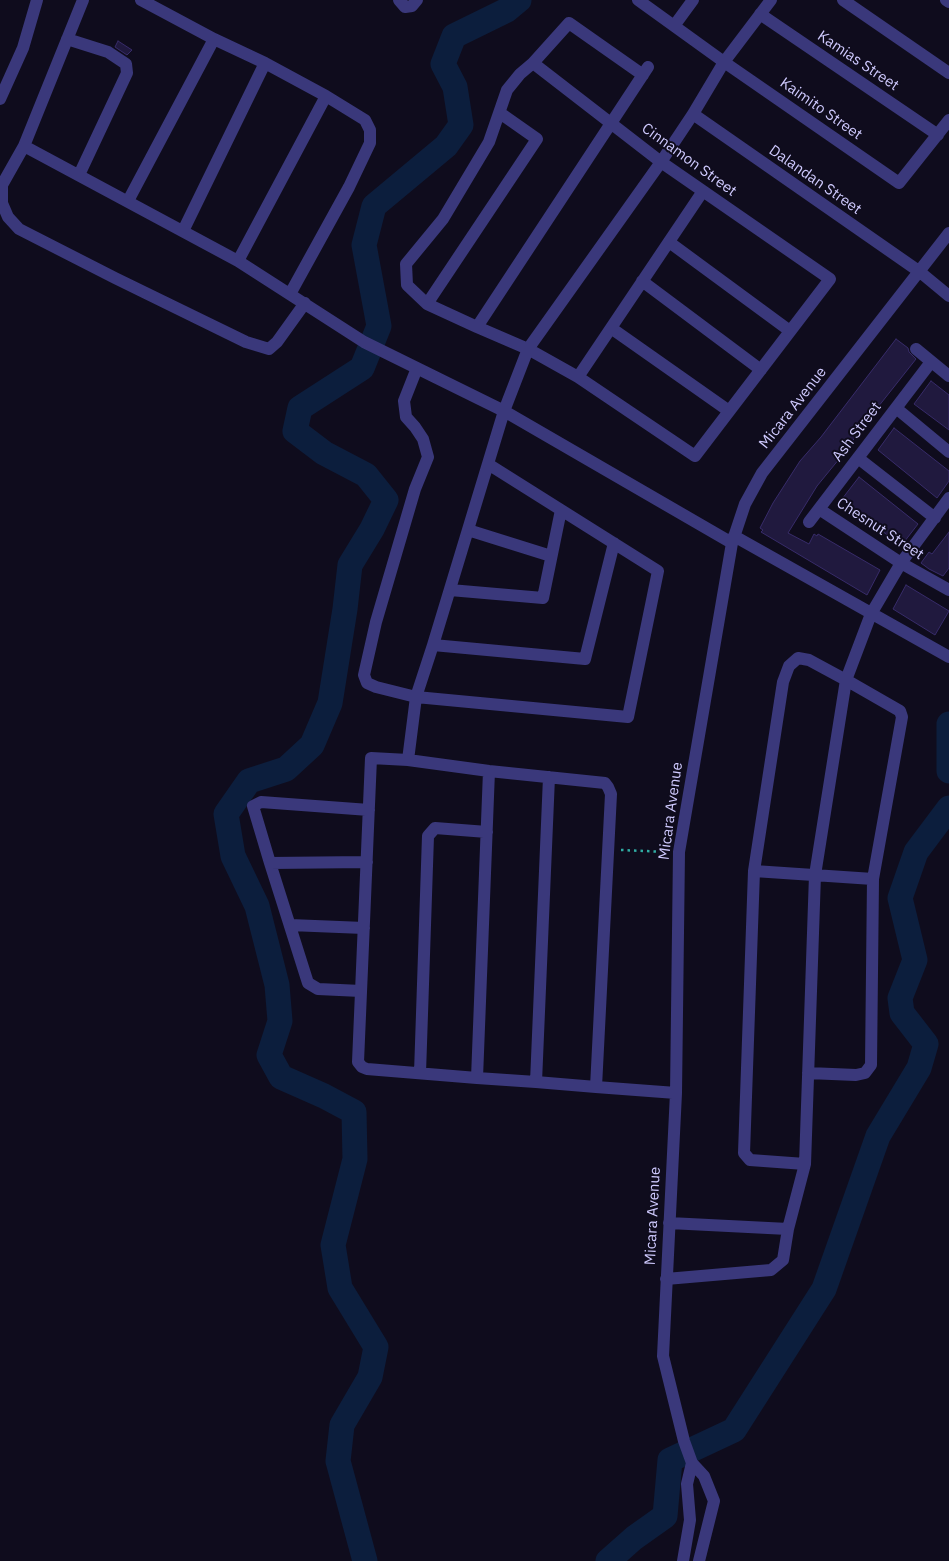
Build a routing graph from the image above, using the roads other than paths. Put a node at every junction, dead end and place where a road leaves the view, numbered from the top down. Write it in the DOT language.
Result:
graph roads {
  1 [pos="37,0"];
  2 [pos="83,0"];
  3 [pos="141,0"];
  4 [pos="399,0"];
  5 [pos="417,0"];
  6 [pos="638,0"];
  7 [pos="694,0"];
  8 [pos="772,0"];
  9 [pos="843,0"];
  10 [pos="760,14"];
  11 [pos="674,26"];
  12 [pos="214,39"];
  13 [pos="67,40"];
  14 [pos="724,62"];
  15 [pos="265,63"];
  16 [pos="533,63"];
  17 [pos="949,73"];
  18 [pos="326,96"];
  19 [pos="0,99"];
  20 [pos="500,113"];
  21 [pos="693,114"];
  22 [pos="949,120"];
  23 [pos="611,123"];
  24 [pos="938,135"];
  25 [pos="24,146"];
  26 [pos="661,162"];
  27 [pos="79,175"];
  28 [pos="703,191"];
  29 [pos="128,202"];
  30 [pos="183,231"];
  31 [pos="949,233"];
  32 [pos="669,242"];
  33 [pos="238,261"];
  34 [pos="920,272"];
  35 [pos="642,282"];
  36 [pos="290,294"];
  37 [pos="949,296"];
  38 [pos="305,303"];
  39 [pos="427,304"];
  40 [pos="477,327"];
  41 [pos="611,328"];
  42 [pos="790,331"];
  43 [pos="528,349"];
  44 [pos="916,349"];
  45 [pos="931,362"];
  46 [pos="417,368"];
  47 [pos="761,370"];
  48 [pos="949,376"];
  49 [pos="578,377"];
  50 [pos="896,408"];
  51 [pos="504,411"];
  52 [pos="729,411"];
  53 [pos="949,452"];
  54 [pos="858,458"];
  55 [pos="488,464"];
  56 [pos="949,498"];
  57 [pos="820,509"];
  58 [pos="561,510"];
  59 [pos="935,518"];
  60 [pos="809,522"];
  61 [pos="468,530"];
  62 [pos="733,540"];
  63 [pos="614,543"];
  64 [pos="551,556"];
  65 [pos="901,564"];
  66 [pos="450,590"];
  67 [pos="949,590"];
  68 [pos="870,614"];
  69 [pos="434,645"];
  70 [pos="949,657"];
  71 [pos="846,680"];
  72 [pos="416,697"];
  73 [pos="408,760"];
  74 [pos="489,771"];
  75 [pos="549,777"];
  76 [pos="369,810"];
  77 [pos="486,832"];
  78 [pos="367,862"];
  79 [pos="270,864"];
  80 [pos="754,871"];
  81 [pos="815,875"];
  82 [pos="873,879"];
  83 [pos="290,925"];
  84 [pos="364,928"];
  85 [pos="361,991"];
  86 [pos="420,1073"];
  87 [pos="808,1073"];
  88 [pos="476,1078"];
  89 [pos="536,1082"];
  90 [pos="596,1087"];
  91 [pos="676,1093"];
  92 [pos="805,1164"];
  93 [pos="669,1223"];
  94 [pos="788,1229"];
  95 [pos="666,1279"];
  96 [pos="692,1463"];
  97 [pos="683,1561"];
  98 [pos="699,1561"];
  1 -- 19 [label="street"];
  2 -- 13 [label="street"];
  3 -- 12 [label="street"];
  4 -- 5 [label="street"];
  6 -- 11 [label="street, Kaimito Street"];
  7 -- 11 [label="street"];
  8 -- 10 [label="street"];
  9 -- 17 [label="street"];
  10 -- 14 [label="street"];
  10 -- 24 [label="street, Kamias Street"];
  11 -- 14 [label="street, Kaimito Street"];
  12 -- 15 [label="street"];
  12 -- 29 [label="street"];
  13 -- 25 [label="street"];
  13 -- 27 [label="street"];
  14 -- 21 [label="street"];
  14 -- 24 [label="street, Kaimito Street"];
  15 -- 18 [label="street"];
  15 -- 30 [label="street"];
  16 -- 20 [label="street"];
  16 -- 23 [label="street, Cinnamon Street"];
  16 -- 23 [label="street"];
  18 -- 33 [label="street"];
  18 -- 36 [label="street"];
  20 -- 39 [label="street"];
  20 -- 39 [label="street"];
  21 -- 26 [label="street"];
  21 -- 34 [label="street, Dalandan Street"];
  22 -- 24 [label="street"];
  23 -- 26 [label="street, Cinnamon Street"];
  23 -- 40 [label="street"];
  25 -- 27 [label="street"];
  25 -- 38 [label="street"];
  26 -- 28 [label="street, Cinnamon Street"];
  26 -- 43 [label="street"];
  27 -- 29 [label="street"];
  28 -- 32 [label="street"];
  28 -- 42 [label="street, Cinnamon Street"];
  29 -- 30 [label="street"];
  30 -- 33 [label="street"];
  31 -- 34 [label="street, Micara Avenue"];
  32 -- 35 [label="street"];
  32 -- 42 [label="street"];
  33 -- 36 [label="street"];
  34 -- 37 [label="street, Dalandan Street"];
  34 -- 62 [label="street, Micara Avenue"];
  35 -- 41 [label="street"];
  35 -- 47 [label="street"];
  36 -- 38 [label="street"];
  38 -- 46 [label="street"];
  39 -- 40 [label="street"];
  40 -- 43 [label="street"];
  41 -- 49 [label="street"];
  41 -- 52 [label="street"];
  42 -- 47 [label="street"];
  43 -- 49 [label="street"];
  43 -- 51 [label="street"];
  44 -- 45 [label="street"];
  45 -- 48 [label="street"];
  45 -- 50 [label="street, Ash Street"];
  46 -- 51 [label="street"];
  46 -- 72 [label="street"];
  47 -- 52 [label="street"];
  49 -- 52 [label="street"];
  50 -- 53 [label="street"];
  50 -- 54 [label="street, Ash Street"];
  51 -- 55 [label="street"];
  51 -- 62 [label="street"];
  54 -- 57 [label="street, Ash Street"];
  54 -- 59 [label="street"];
  55 -- 58 [label="street"];
  55 -- 61 [label="street"];
  56 -- 59 [label="street"];
  57 -- 60 [label="street, Ash Street"];
  57 -- 65 [label="street, Chesnut Street"];
  58 -- 63 [label="street"];
  58 -- 64 [label="street"];
  59 -- 65 [label="street"];
  61 -- 64 [label="street"];
  61 -- 66 [label="street"];
  62 -- 68 [label="street"];
  62 -- 91 [label="street, Micara Avenue"];
  63 -- 69 [label="street"];
  63 -- 72 [label="street"];
  64 -- 66 [label="street"];
  65 -- 67 [label="street, Chesnut Street"];
  65 -- 68 [label="street"];
  66 -- 69 [label="street"];
  68 -- 70 [label="street"];
  68 -- 71 [label="street"];
  69 -- 72 [label="street"];
  71 -- 80 [label="street"];
  71 -- 81 [label="street"];
  71 -- 82 [label="street"];
  72 -- 73 [label="street"];
  73 -- 74 [label="street"];
  73 -- 76 [label="street"];
  74 -- 75 [label="street"];
  74 -- 77 [label="street"];
  75 -- 89 [label="street"];
  75 -- 90 [label="street"];
  76 -- 78 [label="street"];
  76 -- 79 [label="street"];
  77 -- 86 [label="street"];
  77 -- 88 [label="street"];
  78 -- 79 [label="street"];
  78 -- 84 [label="street"];
  79 -- 83 [label="street"];
  80 -- 81 [label="street"];
  80 -- 92 [label="street"];
  81 -- 82 [label="street"];
  81 -- 87 [label="street"];
  82 -- 87 [label="street"];
  83 -- 84 [label="street"];
  83 -- 85 [label="street"];
  84 -- 85 [label="street"];
  85 -- 86 [label="street"];
  86 -- 88 [label="street"];
  87 -- 92 [label="street"];
  88 -- 89 [label="street"];
  89 -- 90 [label="street"];
  90 -- 91 [label="street"];
  91 -- 93 [label="street, Micara Avenue"];
  92 -- 94 [label="street"];
  93 -- 94 [label="street"];
  93 -- 95 [label="street, Micara Avenue"];
  94 -- 95 [label="street"];
  95 -- 96 [label="street, Micara Avenue"];
  96 -- 97 [label="street"];
  96 -- 98 [label="street, Micara Avenue"];
}
